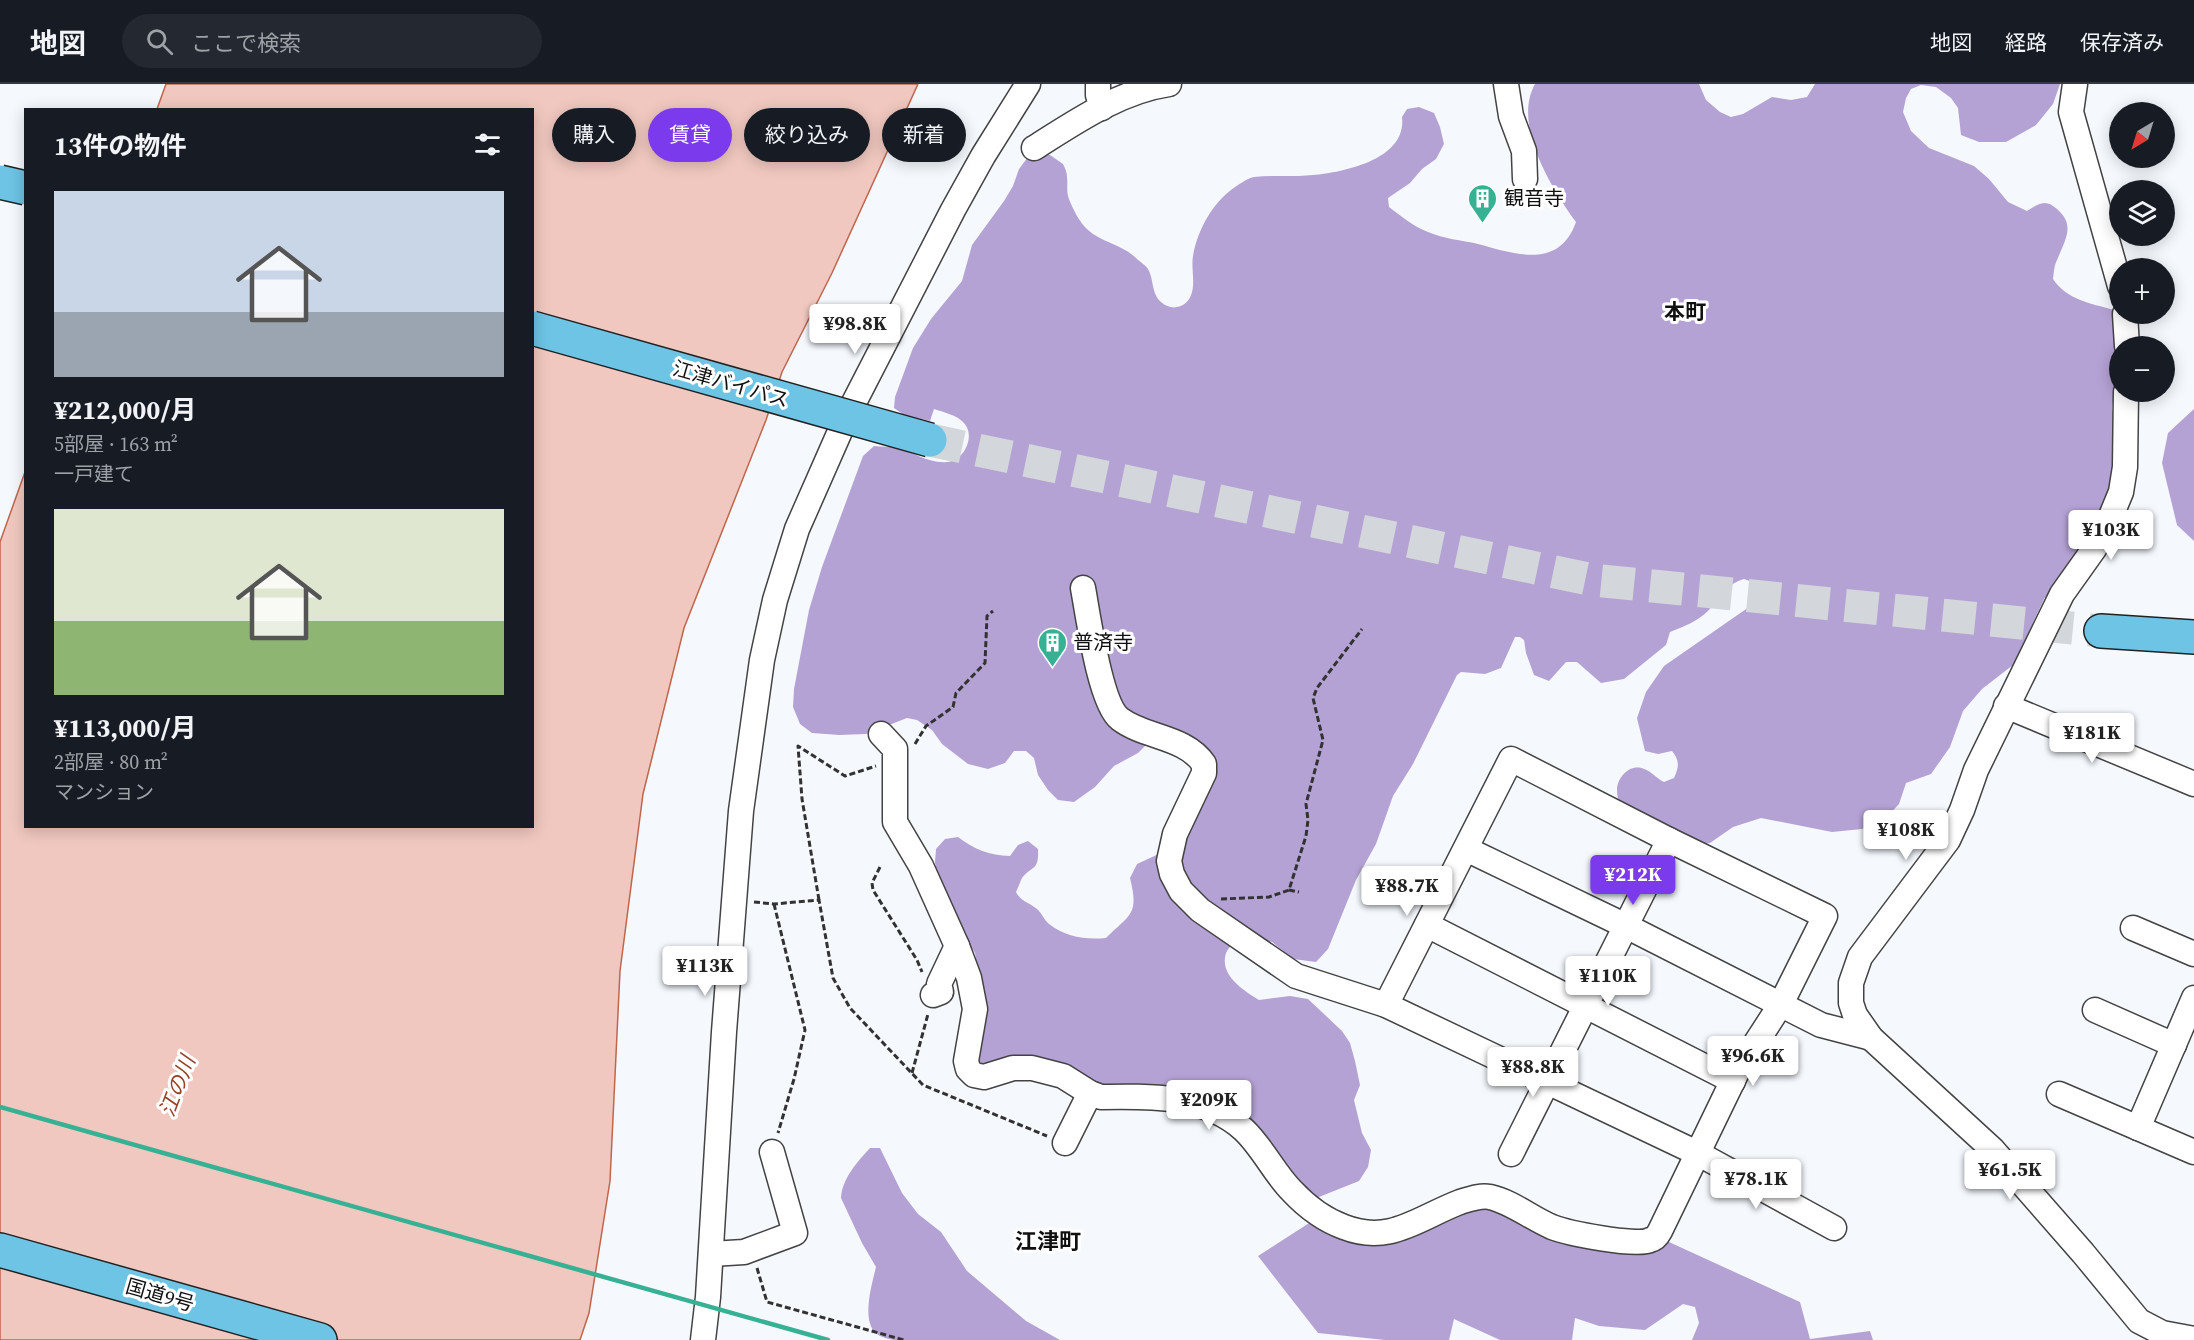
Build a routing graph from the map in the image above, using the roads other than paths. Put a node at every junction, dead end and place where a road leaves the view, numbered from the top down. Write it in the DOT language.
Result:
graph roads {
  1 [pos="1028,84"];
  2 [pos="1098,84"];
  3 [pos="1169,84"];
  4 [pos="1506,84"];
  5 [pos="2075,84"];
  6 [pos="1102,108"];
  7 [pos="1034,148"];
  8 [pos="1525,178"];
  9 [pos="2112,258"];
  10 [pos="534,330"];
  11 [pos="534,330"];
  12 [pos="2126,402"];
  13 [pos="836,418"];
  14 [pos="930,440"];
  15 [pos="1083,588"];
  16 [pos="2102,631"];
  17 [pos="2194,637"];
  18 [pos="2006,706"];
  19 [pos="890,748"];
  20 [pos="2194,784"];
  21 [pos="1669,840"];
  22 [pos="1466,849"];
  23 [pos="1427,925"];
  24 [pos="1626,926"];
  25 [pos="2133,928"];
  26 [pos="957,946"];
  27 [pos="2194,954"];
  28 [pos="933,995"];
  29 [pos="2194,998"];
  30 [pos="1781,1004"];
  31 [pos="1386,1005"];
  32 [pos="1585,1006"];
  33 [pos="2095,1010"];
  34 [pos="1871,1038"];
  35 [pos="2174,1045"];
  36 [pos="1732,1081"];
  37 [pos="1547,1082"];
  38 [pos="1090,1093"];
  39 [pos="2059,1094"];
  40 [pos="2138,1128"];
  41 [pos="1065,1143"];
  42 [pos="772,1152"];
  43 [pos="2194,1152"];
  44 [pos="1511,1154"];
  45 [pos="1699,1154"];
  46 [pos="1834,1228"];
  47 [pos="0,1250"];
  48 [pos="711,1254"];
  49 [pos="2194,1339"];
  50 [pos="320,1340"];
  51 [pos="703,1340"];
  1 -- 13 [label="street"];
  2 -- 6 [label="street"];
  3 -- 6 [label="street"];
  4 -- 8 [label="street"];
  5 -- 9 [label="street"];
  6 -- 7 [label="street"];
  10 -- 13 [label="street, bridge"];
  11 -- 14 [label="highway, 江津バイパス, bridge"];
  12 -- 18 [label="street"];
  13 -- 48 [label="street"];
  15 -- 31 [label="street"];
  16 -- 17 [label="highway"];
  18 -- 20 [label="street"];
  18 -- 34 [label="street"];
  19 -- 26 [label="street"];
  21 -- 22 [label="street"];
  21 -- 24 [label="street"];
  21 -- 30 [label="street"];
  22 -- 23 [label="street"];
  22 -- 24 [label="street"];
  23 -- 31 [label="street"];
  23 -- 32 [label="street"];
  24 -- 30 [label="street"];
  24 -- 32 [label="street"];
  25 -- 27 [label="street"];
  26 -- 28 [label="street"];
  26 -- 38 [label="street"];
  29 -- 35 [label="street"];
  30 -- 34 [label="street"];
  30 -- 36 [label="street"];
  31 -- 37 [label="street"];
  32 -- 36 [label="street"];
  32 -- 37 [label="street"];
  33 -- 35 [label="street"];
  34 -- 49 [label="street"];
  35 -- 40 [label="street"];
  36 -- 45 [label="street"];
  37 -- 44 [label="street"];
  37 -- 45 [label="street"];
  38 -- 41 [label="street"];
  38 -- 45 [label="street"];
  39 -- 40 [label="street"];
  40 -- 43 [label="street"];
  42 -- 48 [label="street"];
  45 -- 46 [label="street"];
  47 -- 50 [label="highway, 国道9号"];
  48 -- 51 [label="street"];
}
